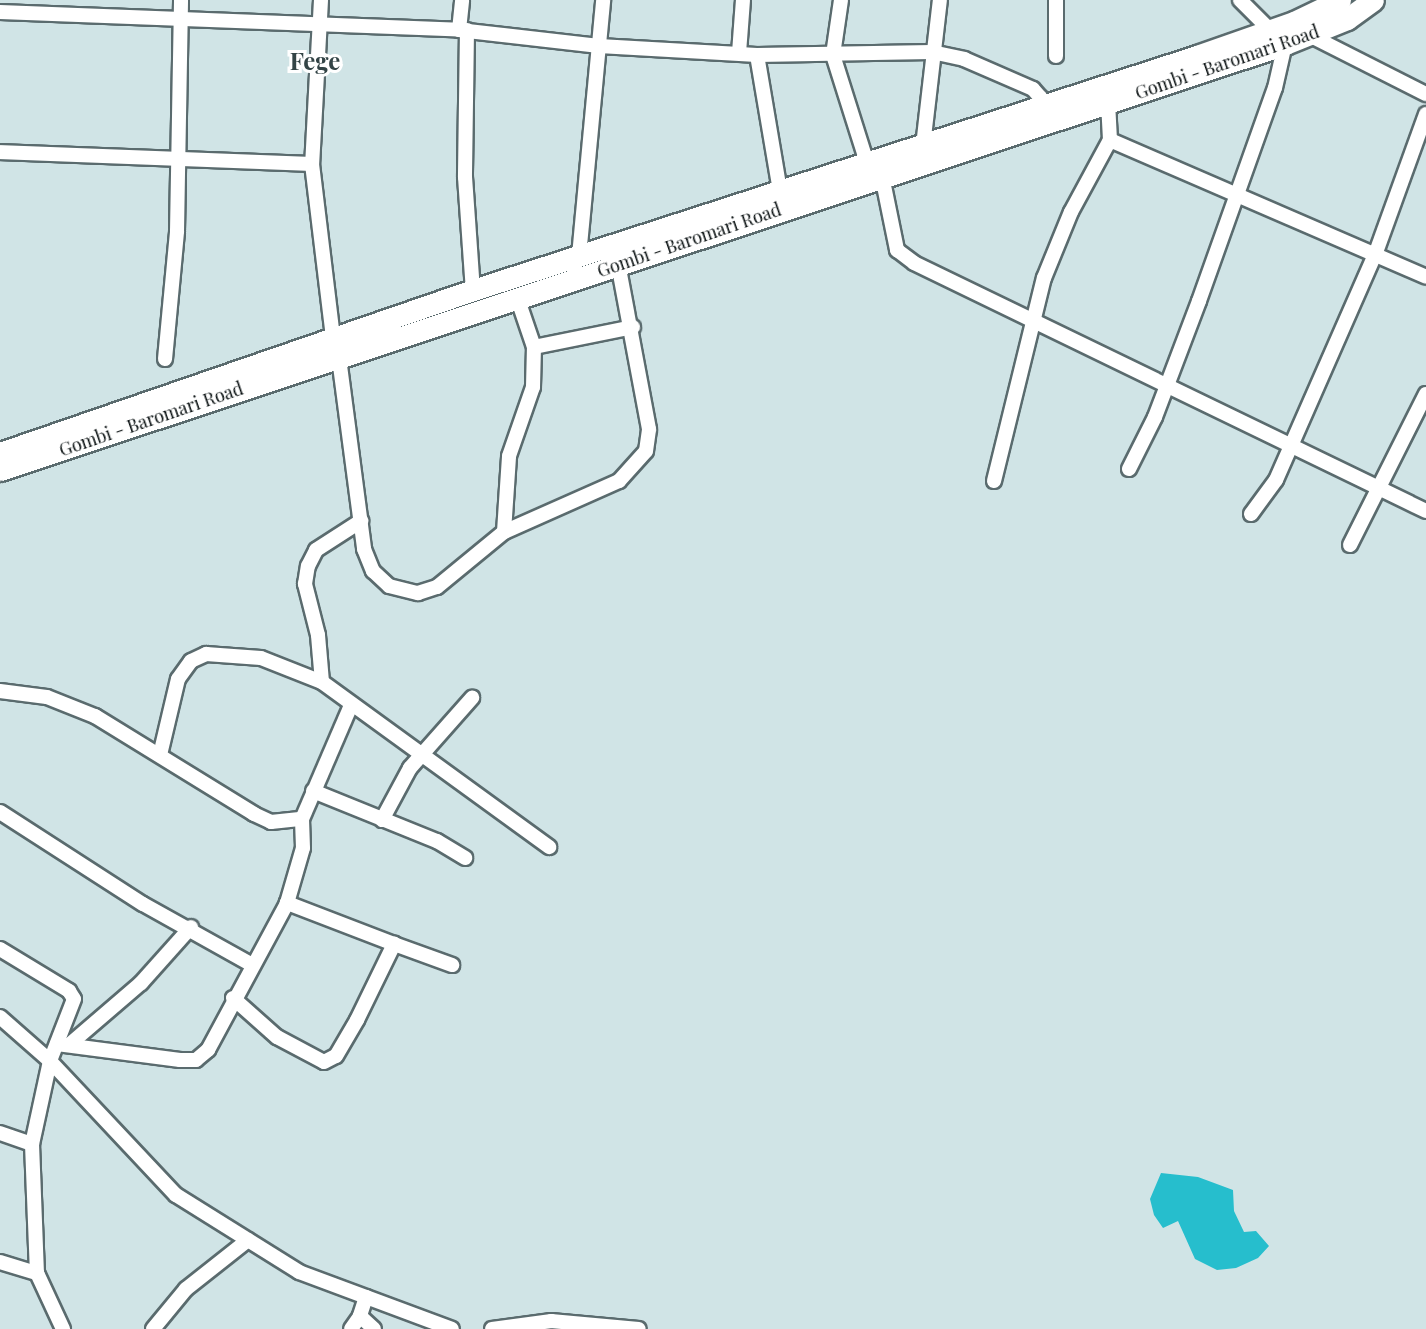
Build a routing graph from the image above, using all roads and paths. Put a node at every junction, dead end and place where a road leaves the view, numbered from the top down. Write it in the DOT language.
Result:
graph roads {
  1 [pos="181,0"];
  2 [pos="321,0"];
  3 [pos="462,0"];
  4 [pos="603,0"];
  5 [pos="743,0"];
  6 [pos="841,0"];
  7 [pos="940,0"];
  8 [pos="1056,0"];
  9 [pos="1240,0"];
  10 [pos="1340,0"];
  11 [pos="1373,0"];
  12 [pos="17,7"];
  13 [pos="0,12"];
  14 [pos="181,21"];
  15 [pos="319,26"];
  16 [pos="463,30"];
  17 [pos="1309,35"];
  18 [pos="1277,37"];
  19 [pos="599,46"];
  20 [pos="932,52"];
  21 [pos="739,53"];
  22 [pos="757,55"];
  23 [pos="832,55"];
  24 [pos="1056,56"];
  25 [pos="1426,94"];
  26 [pos="1108,104"];
  27 [pos="1426,114"];
  28 [pos="1039,116"];
  29 [pos="1110,140"];
  30 [pos="923,146"];
  31 [pos="0,152"];
  32 [pos="178,156"];
  33 [pos="312,164"];
  34 [pos="874,170"];
  35 [pos="780,191"];
  36 [pos="1236,195"];
  37 [pos="1375,255"];
  38 [pos="579,256"];
  39 [pos="618,264"];
  40 [pos="1426,277"];
  41 [pos="517,297"];
  42 [pos="461,301"];
  43 [pos="1031,321"];
  44 [pos="633,327"];
  45 [pos="333,338"];
  46 [pos="534,347"];
  47 [pos="339,358"];
  48 [pos="165,359"];
  49 [pos="1165,385"];
  50 [pos="1426,394"];
  51 [pos="1289,447"];
  52 [pos="0,453"];
  53 [pos="1129,469"];
  54 [pos="0,470"];
  55 [pos="993,481"];
  56 [pos="1378,490"];
  57 [pos="1426,511"];
  58 [pos="1251,514"];
  59 [pos="361,522"];
  60 [pos="504,532"];
  61 [pos="1350,545"];
  62 [pos="322,682"];
  63 [pos="0,691"];
  64 [pos="472,698"];
  65 [pos="351,705"];
  66 [pos="423,754"];
  67 [pos="160,755"];
  68 [pos="313,791"];
  69 [pos="0,812"];
  70 [pos="302,818"];
  71 [pos="382,820"];
  72 [pos="549,847"];
  73 [pos="465,858"];
  74 [pos="287,903"];
  75 [pos="191,927"];
  76 [pos="394,944"];
  77 [pos="0,949"];
  78 [pos="252,965"];
  79 [pos="452,965"];
  80 [pos="233,998"];
  81 [pos="0,1017"];
  82 [pos="64,1044"];
  83 [pos="50,1061"];
  84 [pos="0,1133"];
  85 [pos="32,1144"];
  86 [pos="248,1240"];
  87 [pos="0,1262"];
  88 [pos="37,1273"];
  89 [pos="366,1297"];
  90 [pos="360,1316"];
  91 [pos="63,1329"];
  92 [pos="153,1329"];
  93 [pos="351,1329"];
  94 [pos="374,1329"];
  95 [pos="452,1329"];
  96 [pos="492,1329"];
  97 [pos="639,1329"];
  1 -- 14 [label="street"];
  2 -- 15 [label="street"];
  3 -- 16 [label="street"];
  4 -- 19 [label="street"];
  5 -- 21 [label="street"];
  6 -- 23 [label="street"];
  7 -- 20 [label="street"];
  8 -- 24 [label="street"];
  9 -- 18 [label="street"];
  10 -- 18 [label="main road, Gombi - Baromari Road"];
  11 -- 17 [label="main road, Gombi - Baromari Road"];
  12 -- 13 [label="street"];
  12 -- 14 [label="street"];
  14 -- 15 [label="street"];
  14 -- 32 [label="street"];
  15 -- 16 [label="street"];
  15 -- 33 [label="street"];
  16 -- 19 [label="street"];
  16 -- 42 [label="street"];
  17 -- 18 [label="main road, Gombi - Baromari Road"];
  17 -- 25 [label="street"];
  18 -- 26 [label="main road, Gombi - Baromari Road"];
  18 -- 28 [label="main road, Gombi - Baromari Road"];
  18 -- 36 [label="street"];
  19 -- 21 [label="street"];
  19 -- 38 [label="street"];
  20 -- 23 [label="street"];
  20 -- 28 [label="street"];
  20 -- 30 [label="street"];
  21 -- 22 [label="street"];
  22 -- 23 [label="street"];
  22 -- 35 [label="street"];
  23 -- 34 [label="street"];
  26 -- 28 [label="main road, Gombi - Baromari Road"];
  26 -- 29 [label="street"];
  27 -- 37 [label="street"];
  28 -- 30 [label="main road, Gombi - Baromari Road"];
  28 -- 34 [label="main road, Gombi - Baromari Road"];
  29 -- 36 [label="street"];
  29 -- 43 [label="street"];
  30 -- 34 [label="main road, Gombi - Baromari Road"];
  31 -- 32 [label="street"];
  32 -- 33 [label="street"];
  32 -- 48 [label="street"];
  33 -- 45 [label="street"];
  34 -- 35 [label="main road, Gombi - Baromari Road"];
  34 -- 39 [label="main road, Gombi - Baromari Road"];
  34 -- 43 [label="street"];
  35 -- 38 [label="main road, Gombi - Baromari Road"];
  36 -- 37 [label="street"];
  36 -- 49 [label="street"];
  37 -- 40 [label="street"];
  37 -- 51 [label="street"];
  38 -- 42 [label="main road, Gombi - Baromari Road"];
  39 -- 41 [label="main road, Gombi - Baromari Road"];
  39 -- 44 [label="street"];
  41 -- 42 [label="main road, Gombi - Baromari Road"];
  41 -- 46 [label="street"];
  42 -- 45 [label="main road, Gombi - Baromari Road"];
  42 -- 47 [label="main road, Gombi - Baromari Road"];
  43 -- 49 [label="street"];
  43 -- 55 [label="street"];
  44 -- 46 [label="street"];
  44 -- 60 [label="street"];
  45 -- 52 [label="main road, Gombi - Baromari Road"];
  46 -- 60 [label="street"];
  47 -- 54 [label="main road, Gombi - Baromari Road"];
  47 -- 59 [label="street"];
  49 -- 51 [label="street"];
  49 -- 53 [label="street"];
  50 -- 56 [label="street"];
  51 -- 56 [label="street"];
  51 -- 58 [label="street"];
  56 -- 57 [label="street"];
  56 -- 61 [label="street"];
  59 -- 60 [label="street"];
  59 -- 62 [label="street"];
  62 -- 65 [label="street"];
  62 -- 67 [label="street"];
  63 -- 67 [label="street"];
  64 -- 66 [label="street"];
  65 -- 66 [label="street"];
  65 -- 68 [label="street"];
  66 -- 71 [label="street"];
  66 -- 72 [label="street"];
  67 -- 70 [label="street"];
  68 -- 70 [label="street"];
  68 -- 71 [label="street"];
  69 -- 75 [label="street"];
  70 -- 74 [label="street"];
  71 -- 73 [label="street"];
  74 -- 76 [label="street"];
  74 -- 78 [label="street"];
  75 -- 78 [label="street"];
  75 -- 82 [label="street"];
  76 -- 79 [label="street"];
  76 -- 80 [label="street"];
  77 -- 82 [label="street"];
  78 -- 80 [label="street"];
  80 -- 82 [label="street"];
  81 -- 83 [label="street"];
  82 -- 83 [label="street"];
  83 -- 85 [label="street"];
  83 -- 86 [label="street"];
  84 -- 85 [label="street"];
  85 -- 88 [label="street"];
  86 -- 89 [label="street"];
  86 -- 92 [label="street"];
  87 -- 88 [label="street"];
  88 -- 91 [label="street"];
  89 -- 90 [label="street"];
  89 -- 95 [label="street"];
  90 -- 93 [label="street"];
  90 -- 94 [label="street"];
  96 -- 97 [label="street"];
}
